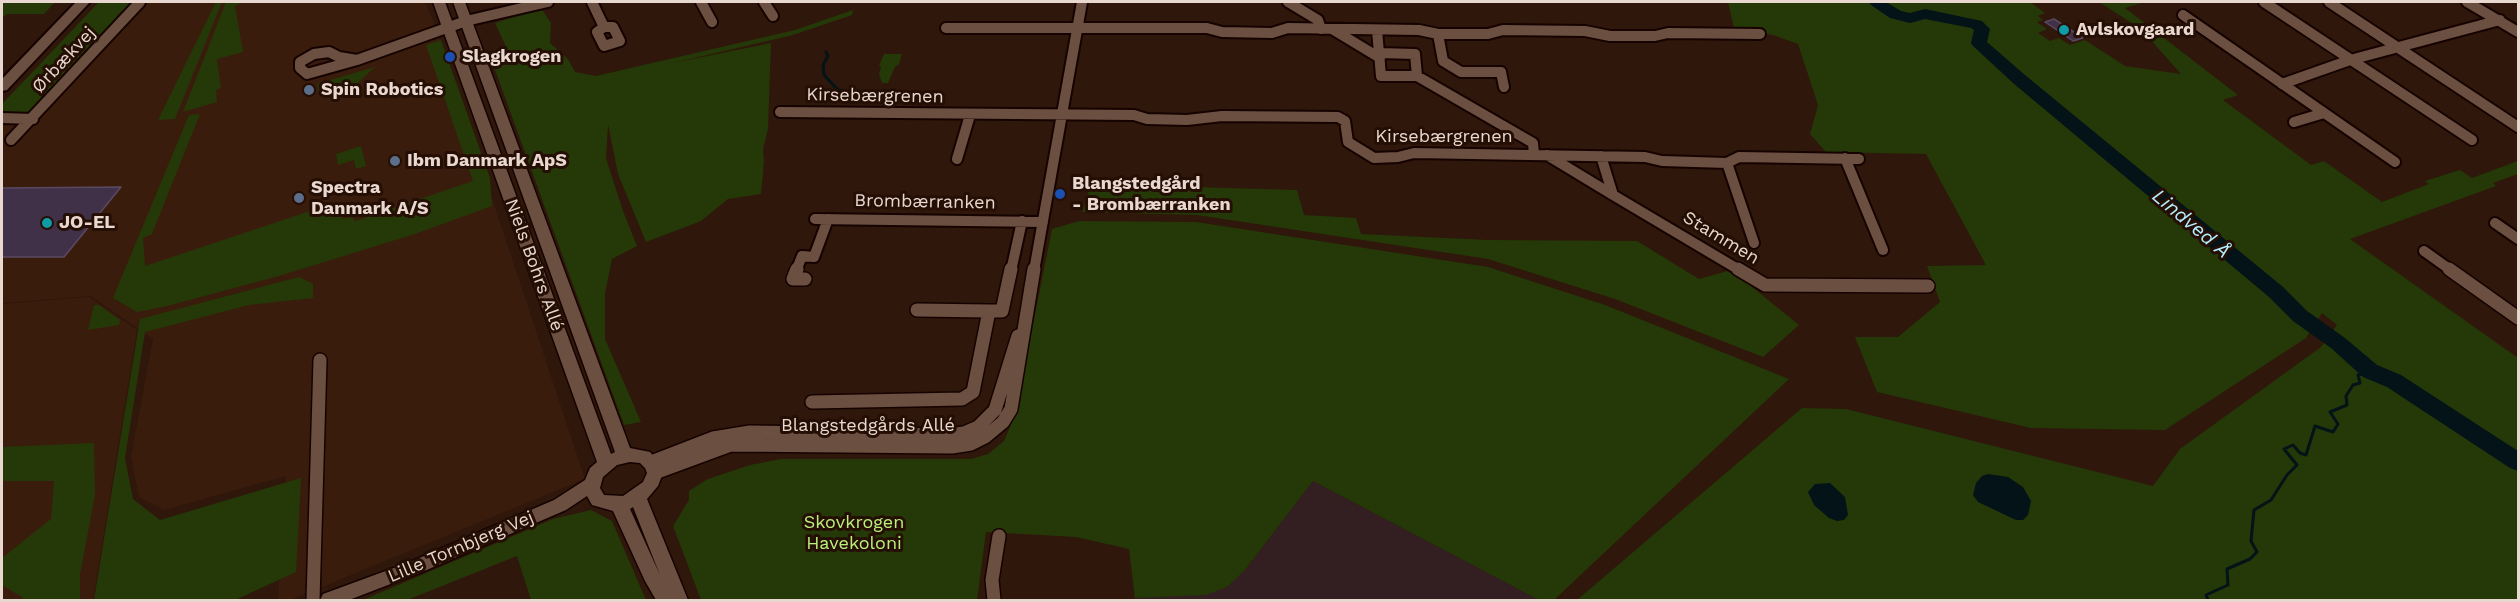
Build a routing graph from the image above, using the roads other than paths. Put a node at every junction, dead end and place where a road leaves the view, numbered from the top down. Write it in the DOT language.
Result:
graph roads {
  1 [pos="68,2"];
  2 [pos="83,2"];
  3 [pos="140,2"];
  4 [pos="439,2"];
  5 [pos="447,2"];
  6 [pos="459,2"];
  7 [pos="548,2"];
  8 [pos="592,2"];
  9 [pos="700,2"];
  10 [pos="777,2"];
  11 [pos="1082,2"];
  12 [pos="1288,2"];
  13 [pos="2264,2"];
  14 [pos="2329,2"];
  15 [pos="2467,2"];
  16 [pos="765,3"];
  17 [pos="2183,15"];
  18 [pos="773,16"];
  19 [pos="2500,20"];
  20 [pos="712,22"];
  21 [pos="459,27"];
  22 [pos="604,27"];
  23 [pos="1078,27"];
  24 [pos="946,28"];
  25 [pos="1327,29"];
  26 [pos="1377,30"];
  27 [pos="2518,32"];
  28 [pos="1438,34"];
  29 [pos="1760,34"];
  30 [pos="2397,47"];
  31 [pos="1380,56"];
  32 [pos="357,60"];
  33 [pos="2350,60"];
  34 [pos="2,70"];
  35 [pos="1417,76"];
  36 [pos="2282,84"];
  37 [pos="2,87"];
  38 [pos="1504,87"];
  39 [pos="780,112"];
  40 [pos="2324,112"];
  41 [pos="970,115"];
  42 [pos="1062,116"];
  43 [pos="2,118"];
  44 [pos="33,119"];
  45 [pos="2294,122"];
  46 [pos="2518,127"];
  47 [pos="11,140"];
  48 [pos="2472,140"];
  49 [pos="1540,155"];
  50 [pos="1601,156"];
  51 [pos="1845,158"];
  52 [pos="957,159"];
  53 [pos="1859,159"];
  54 [pos="2395,162"];
  55 [pos="1728,163"];
  56 [pos="1612,195"];
  57 [pos="815,219"];
  58 [pos="828,219"];
  59 [pos="1022,221"];
  60 [pos="1043,222"];
  61 [pos="2495,223"];
  62 [pos="2518,239"];
  63 [pos="1754,243"];
  64 [pos="1883,250"];
  65 [pos="2424,251"];
  66 [pos="804,279"];
  67 [pos="1928,286"];
  68 [pos="918,310"];
  69 [pos="989,311"];
  70 [pos="2518,318"];
  71 [pos="320,360"];
  72 [pos="812,402"];
  73 [pos="625,456"];
  74 [pos="606,464"];
  75 [pos="653,467"];
  76 [pos="593,491"];
  77 [pos="638,497"];
  78 [pos="619,504"];
  79 [pos="999,536"];
  80 [pos="314,600"];
  81 [pos="329,600"];
  82 [pos="666,600"];
  83 [pos="679,600"];
  84 [pos="994,600"];
  1 -- 34 [label="main road, Ørbækvej"];
  2 -- 37 [label="main road, Ørbækvej"];
  3 -- 44 [label="street, Ørbækvej"];
  4 -- 21 [label="street, Niels Bohrs Allé"];
  5 -- 21 [label="street"];
  6 -- 21 [label="street, Niels Bohrs Allé"];
  7 -- 21 [label="street"];
  8 -- 22 [label="street"];
  9 -- 20 [label="street"];
  10 -- 16 [label="street"];
  11 -- 23 [label="street, Blangstedgårds Allé"];
  12 -- 25 [label="street"];
  13 -- 33 [label="street"];
  14 -- 30 [label="street"];
  15 -- 19 [label="street"];
  16 -- 18 [label="street"];
  17 -- 36 [label="street"];
  19 -- 27 [label="street"];
  19 -- 30 [label="street"];
  21 -- 32 [label="street"];
  21 -- 73 [label="street, Niels Bohrs Allé"];
  21 -- 74 [label="street, Niels Bohrs Allé"];
  23 -- 24 [label="street"];
  23 -- 25 [label="street"];
  23 -- 42 [label="street, Blangstedgårds Allé"];
  25 -- 26 [label="street"];
  25 -- 31 [label="street"];
  26 -- 28 [label="street"];
  26 -- 31 [label="street"];
  28 -- 29 [label="street"];
  28 -- 38 [label="street"];
  30 -- 33 [label="street"];
  30 -- 46 [label="street"];
  31 -- 35 [label="street"];
  31 -- 35 [label="street"];
  32 -- 32 [label="street"];
  33 -- 36 [label="street"];
  33 -- 48 [label="street"];
  35 -- 49 [label="street, Stammen"];
  36 -- 40 [label="street"];
  39 -- 41 [label="street, Kirsebærgrenen"];
  40 -- 45 [label="street"];
  40 -- 54 [label="street"];
  41 -- 42 [label="street, Kirsebærgrenen"];
  41 -- 52 [label="street, Kirsebærgrenen"];
  42 -- 49 [label="street, Kirsebærgrenen"];
  42 -- 60 [label="street, Blangstedgårds Allé"];
  43 -- 44 [label="street"];
  44 -- 47 [label="street, Ørbækvej"];
  49 -- 50 [label="street, Kirsebærgrenen"];
  49 -- 56 [label="street, Stammen"];
  50 -- 55 [label="street, Kirsebærgrenen"];
  50 -- 56 [label="street"];
  51 -- 53 [label="street, Kirsebærgrenen"];
  51 -- 55 [label="street, Kirsebærgrenen"];
  51 -- 64 [label="street"];
  55 -- 63 [label="street"];
  56 -- 67 [label="street, Stammen"];
  57 -- 58 [label="street, Brombærranken"];
  58 -- 59 [label="street, Brombærranken"];
  58 -- 66 [label="street"];
  59 -- 60 [label="street, Brombærranken"];
  59 -- 69 [label="street"];
  60 -- 75 [label="street, Blangstedgårds Allé"];
  61 -- 62 [label="street"];
  65 -- 70 [label="street"];
  68 -- 69 [label="street"];
  69 -- 72 [label="street"];
  71 -- 80 [label="street"];
  73 -- 74 [label="street"];
  73 -- 75 [label="street"];
  74 -- 76 [label="street"];
  75 -- 77 [label="street"];
  76 -- 78 [label="street"];
  76 -- 81 [label="street, Lille Tornbjerg Vej"];
  77 -- 78 [label="street"];
  77 -- 83 [label="street"];
  78 -- 82 [label="street"];
  79 -- 84 [label="street"];
}
